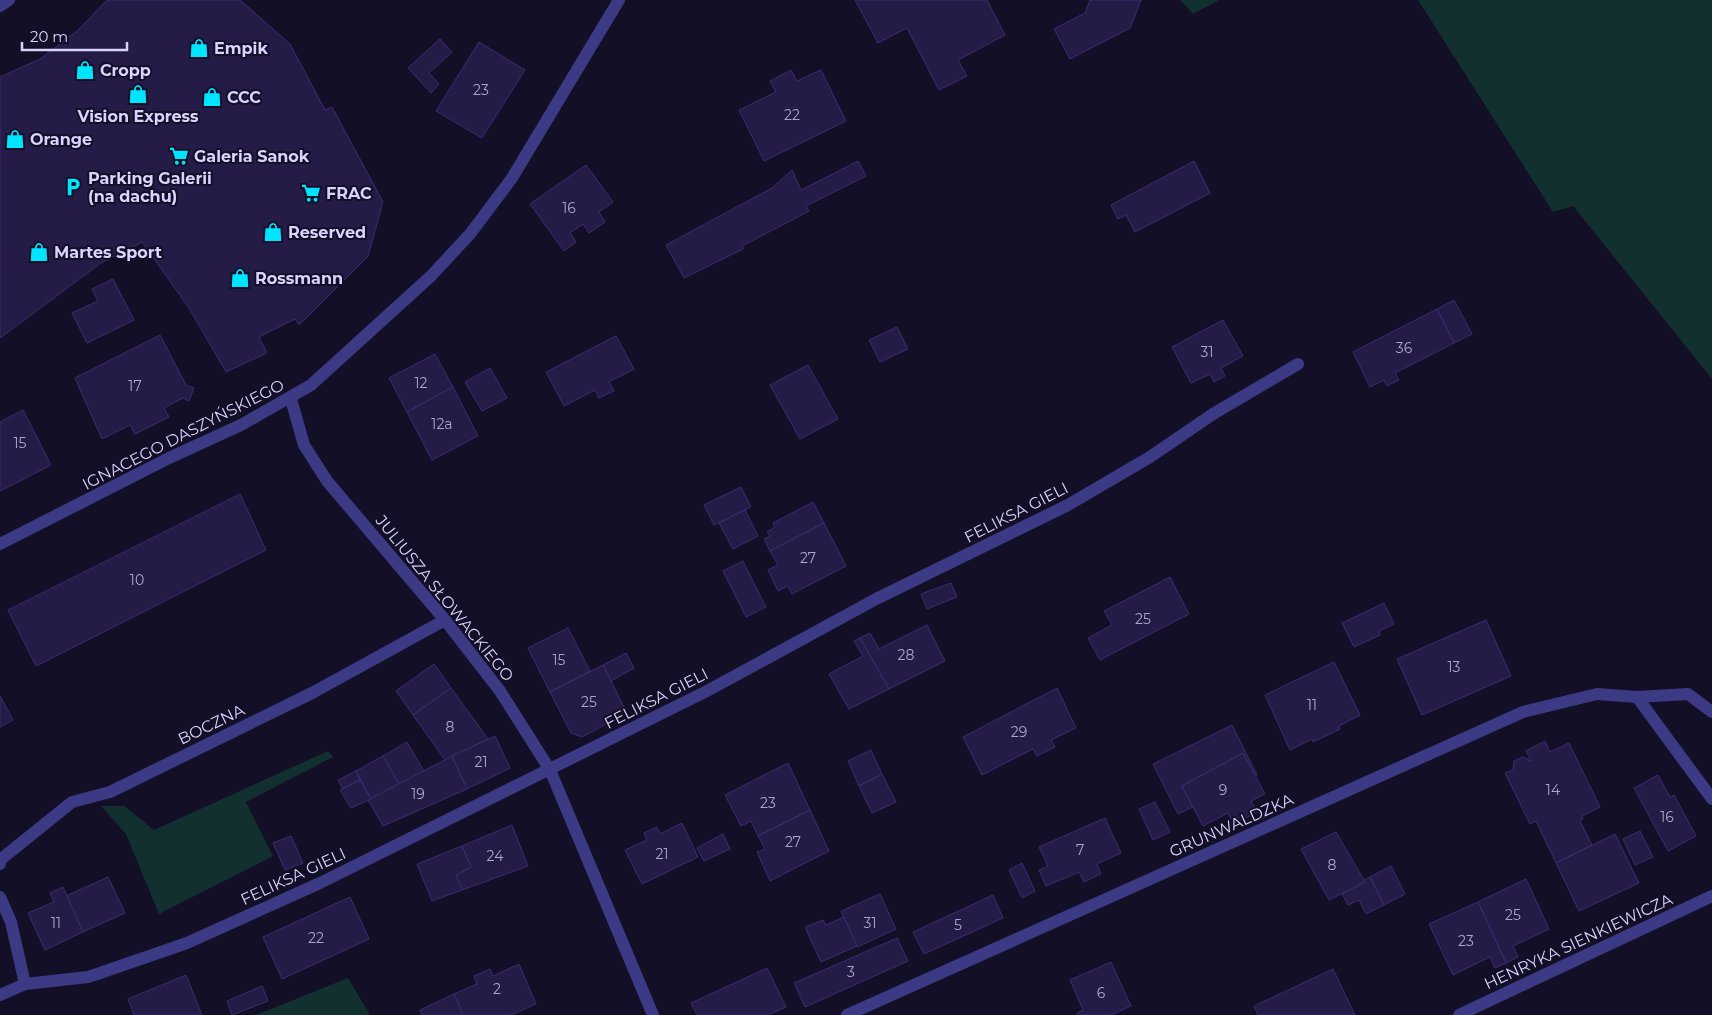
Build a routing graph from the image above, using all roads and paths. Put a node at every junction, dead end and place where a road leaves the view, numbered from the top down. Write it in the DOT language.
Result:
graph roads {
  1 [pos="9,0"];
  2 [pos="618,0"];
  3 [pos="0,6"];
  4 [pos="1298,364"];
  5 [pos="291,399"];
  6 [pos="0,544"];
  7 [pos="445,620"];
  8 [pos="1637,697"];
  9 [pos="1712,712"];
  10 [pos="550,770"];
  11 [pos="1712,799"];
  12 [pos="0,864"];
  13 [pos="1712,896"];
  14 [pos="0,898"];
  15 [pos="25,984"];
  16 [pos="0,994"];
  17 [pos="652,1015"];
  18 [pos="847,1015"];
  19 [pos="1459,1015"];
  1 -- 3 [label="street"];
  2 -- 5 [label="street, IGNACEGO DASZYŃSKIEGO"];
  4 -- 10 [label="street, FELIKSA GIELI"];
  5 -- 6 [label="street, IGNACEGO DASZYŃSKIEGO"];
  5 -- 7 [label="street, JULIUSZA SŁOWACKIEGO"];
  7 -- 10 [label="street, JULIUSZA SŁOWACKIEGO"];
  7 -- 12 [label="street, BOCZNA"];
  8 -- 9 [label="street, GRUNWALDZKA"];
  8 -- 11 [label="street"];
  8 -- 18 [label="street, GRUNWALDZKA"];
  10 -- 15 [label="street, FELIKSA GIELI"];
  10 -- 17 [label="street, JULIUSZA SŁOWACKIEGO"];
  13 -- 19 [label="street, HENRYKA SIENKIEWICZA"];
  14 -- 15 [label="street"];
  15 -- 16 [label="street, FELIKSA GIELI"];
}
